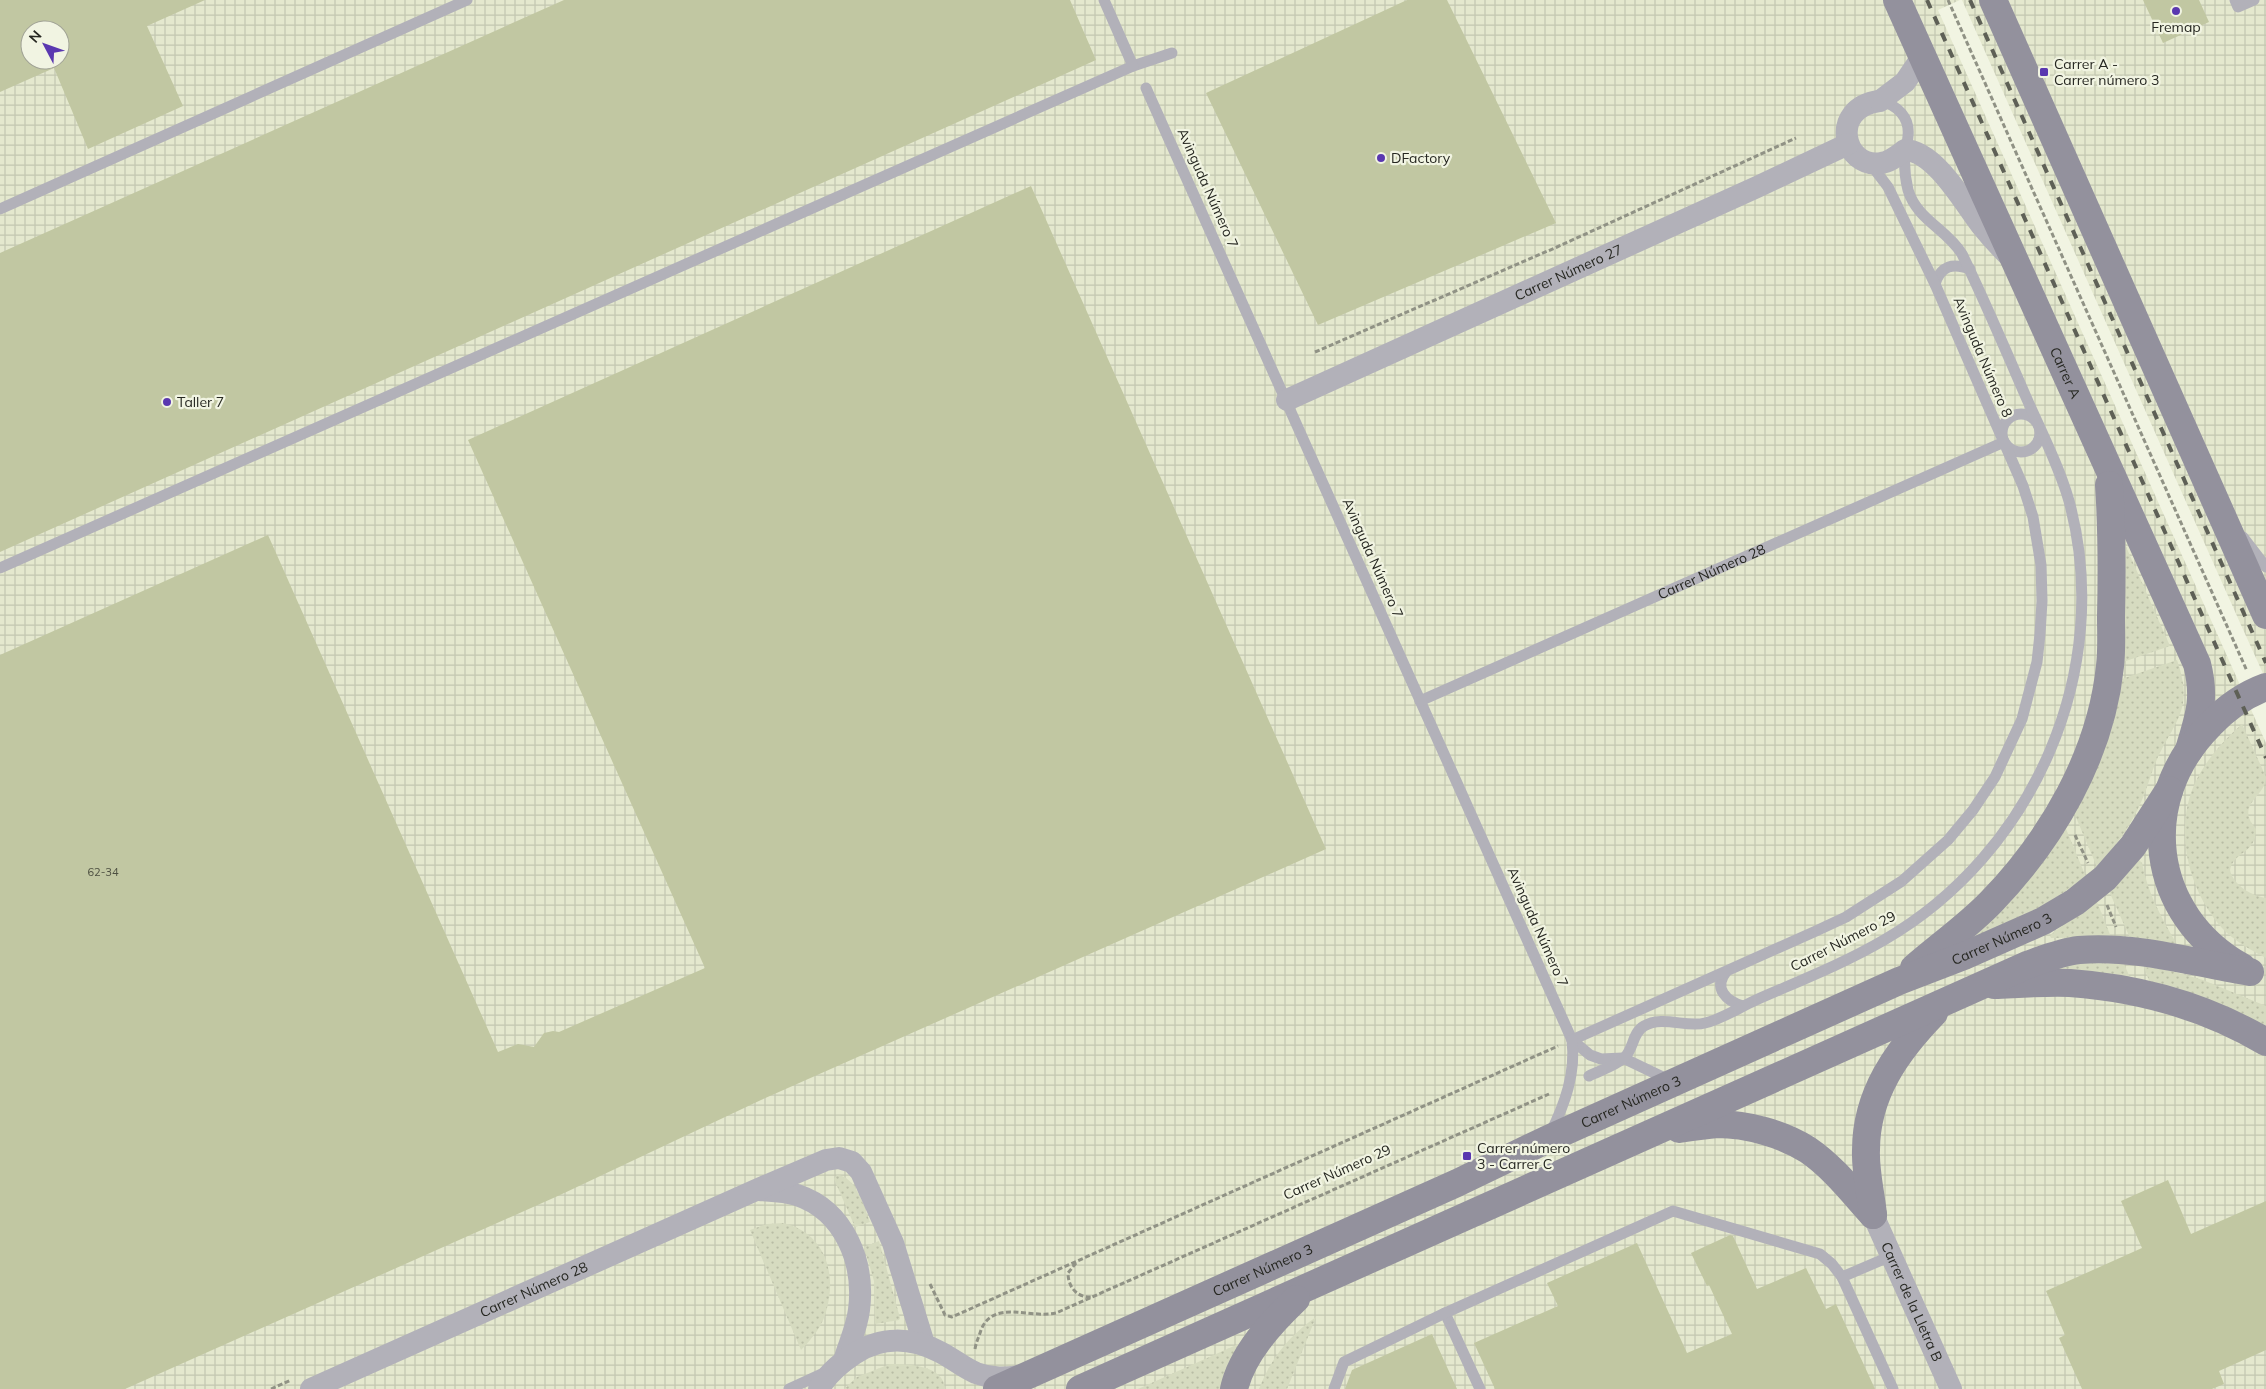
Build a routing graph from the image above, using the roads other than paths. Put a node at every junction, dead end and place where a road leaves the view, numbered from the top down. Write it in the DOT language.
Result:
graph roads {
  1 [pos="467,0"];
  2 [pos="1104,0"];
  3 [pos="1898,0"];
  4 [pos="1993,0"];
  5 [pos="2234,0"];
  6 [pos="2254,0"];
  7 [pos="1172,53"];
  8 [pos="1922,58"];
  9 [pos="1133,66"];
  10 [pos="1146,88"];
  11 [pos="1879,101"];
  12 [pos="1848,144"];
  13 [pos="1905,150"];
  14 [pos="1869,162"];
  15 [pos="0,209"];
  16 [pos="2019,268"];
  17 [pos="1970,269"];
  18 [pos="1935,284"];
  19 [pos="1286,400"];
  20 [pos="2039,426"];
  21 [pos="2004,442"];
  22 [pos="2109,468"];
  23 [pos="2220,507"];
  24 [pos="2266,567"];
  25 [pos="0,568"];
  26 [pos="2266,615"];
  27 [pos="2266,687"];
  28 [pos="1420,701"];
  29 [pos="2189,750"];
  30 [pos="2169,790"];
  31 [pos="1726,972"];
  32 [pos="2258,975"];
  33 [pos="1899,981"];
  34 [pos="1982,985"];
  35 [pos="1944,1003"];
  36 [pos="1742,1006"];
  37 [pos="1572,1040"];
  38 [pos="2266,1042"];
  39 [pos="1624,1058"];
  40 [pos="1589,1076"];
  41 [pos="1676,1082"];
  42 [pos="1653,1132"];
  43 [pos="1546,1140"];
  44 [pos="756,1190"];
  45 [pos="1873,1215"];
  46 [pos="1891,1256"];
  47 [pos="1842,1277"];
  48 [pos="1307,1288"];
  49 [pos="1445,1313"];
  50 [pos="924,1344"];
  51 [pos="839,1365"];
  52 [pos="994,1383"];
  53 [pos="311,1389"];
  54 [pos="789,1389"];
  55 [pos="819,1389"];
  56 [pos="1080,1389"];
  57 [pos="1234,1389"];
  58 [pos="1334,1389"];
  59 [pos="1480,1389"];
  60 [pos="1893,1389"];
  61 [pos="1951,1389"];
  1 -- 15 [label="lane"];
  2 -- 9 [label="lane"];
  3 -- 8 [label="main road, Carrer A"];
  4 -- 23 [label="main road"];
  5 -- 6 [label="lane"];
  7 -- 9 [label="lane"];
  8 -- 11 [label="street"];
  8 -- 16 [label="main road, Carrer A"];
  9 -- 25 [label="lane"];
  10 -- 19 [label="lane, Avinguda Número 7"];
  11 -- 12 [label="street"];
  11 -- 13 [label="lane"];
  12 -- 14 [label="street"];
  12 -- 19 [label="street, Carrer Número 27"];
  13 -- 14 [label="street"];
  13 -- 16 [label="street"];
  13 -- 17 [label="lane, Avinguda Número 8"];
  14 -- 18 [label="lane, Avinguda Número 8"];
  16 -- 22 [label="main road, Carrer A"];
  17 -- 18 [label="lane"];
  17 -- 20 [label="lane, Avinguda Número 8"];
  18 -- 21 [label="lane, Avinguda Número 8"];
  19 -- 28 [label="lane, Avinguda Número 7"];
  20 -- 21 [label="lane"];
  20 -- 21 [label="lane"];
  20 -- 36 [label="lane, Carrer Número 29"];
  21 -- 28 [label="lane, Carrer Número 28"];
  21 -- 31 [label="lane, Carrer Número 29"];
  22 -- 29 [label="main road, Carrer A"];
  22 -- 33 [label="main road"];
  23 -- 24 [label="lane"];
  23 -- 26 [label="main road"];
  27 -- 29 [label="main road"];
  28 -- 37 [label="lane, Avinguda Número 7"];
  29 -- 30 [label="main road"];
  30 -- 32 [label="main road"];
  30 -- 33 [label="main road, Carrer Número 3"];
  31 -- 36 [label="lane"];
  31 -- 37 [label="lane, Carrer Número 29"];
  32 -- 34 [label="main road"];
  33 -- 41 [label="main road, Carrer Número 3"];
  34 -- 35 [label="main road"];
  34 -- 38 [label="main road"];
  35 -- 42 [label="main road"];
  35 -- 45 [label="main road"];
  36 -- 39 [label="lane, Carrer Número 29"];
  37 -- 39 [label="lane, Avinguda Número 7"];
  37 -- 43 [label="lane, Avinguda Número 7"];
  39 -- 40 [label="lane"];
  39 -- 41 [label="lane, Avinguda Número 7"];
  41 -- 43 [label="main road, Carrer Número 3"];
  42 -- 45 [label="main road"];
  42 -- 48 [label="main road"];
  43 -- 52 [label="main road, Carrer Número 3"];
  44 -- 50 [label="street, Carrer Número 28"];
  44 -- 51 [label="street"];
  44 -- 53 [label="street, Carrer Número 28"];
  45 -- 46 [label="street, Carrer de la Lletra B"];
  46 -- 47 [label="lane"];
  46 -- 61 [label="street, Carrer de la Lletra B"];
  47 -- 49 [label="lane"];
  47 -- 60 [label="lane"];
  48 -- 56 [label="main road"];
  48 -- 57 [label="main road"];
  49 -- 58 [label="lane"];
  49 -- 59 [label="lane"];
  50 -- 51 [label="street"];
  50 -- 52 [label="street"];
  51 -- 54 [label="lane"];
  51 -- 55 [label="street"];
}
